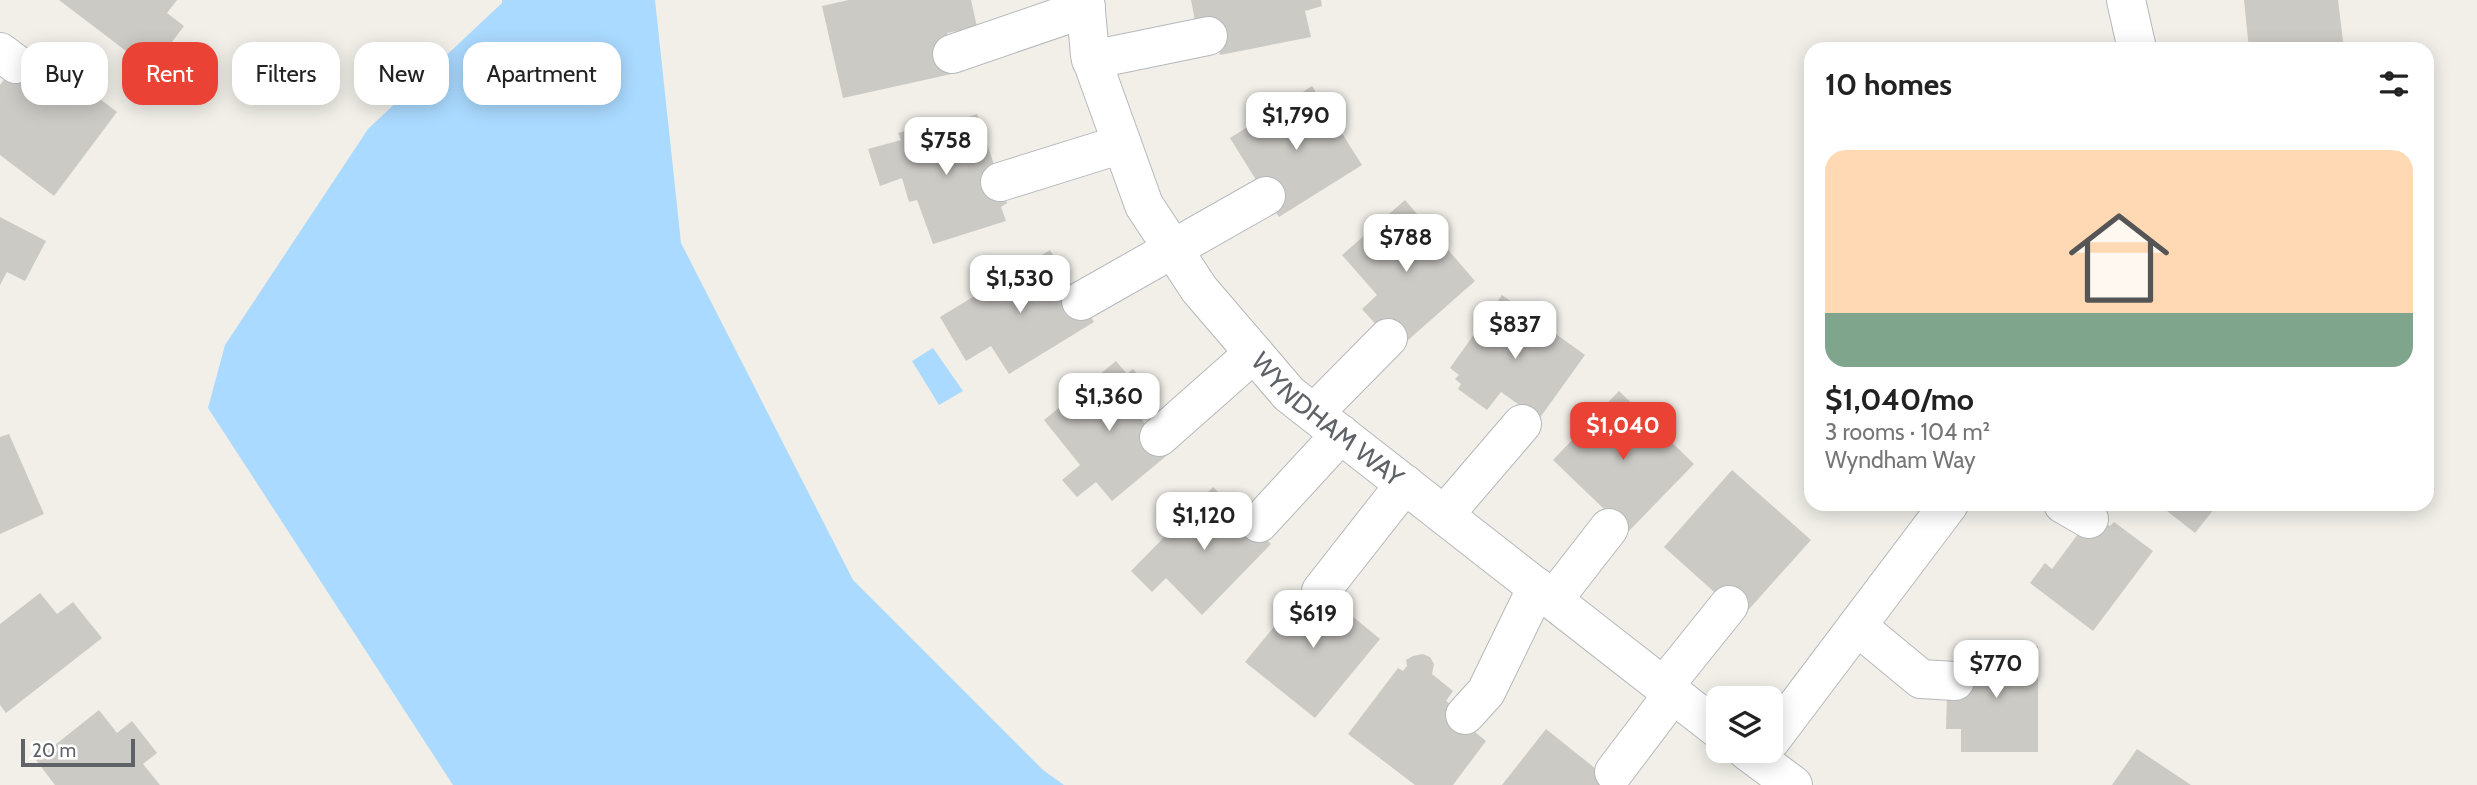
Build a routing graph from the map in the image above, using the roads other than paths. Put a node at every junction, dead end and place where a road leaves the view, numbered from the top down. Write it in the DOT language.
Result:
graph roads {
  1 [pos="2126,0"];
  2 [pos="1085,4"];
  3 [pos="1208,36"];
  4 [pos="2135,42"];
  5 [pos="952,54"];
  6 [pos="1091,60"];
  7 [pos="1122,144"];
  8 [pos="1000,182"];
  9 [pos="1266,196"];
  10 [pos="1172,247"];
  11 [pos="1081,301"];
  12 [pos="1388,338"];
  13 [pos="1254,353"];
  14 [pos="1328,424"];
  15 [pos="1522,424"];
  16 [pos="1159,437"];
  17 [pos="1405,484"];
  18 [pos="1944,511"];
  19 [pos="1444,515"];
  20 [pos="1259,523"];
  21 [pos="1609,528"];
  22 [pos="1321,591"];
  23 [pos="1545,593"];
  24 [pos="1729,606"];
  25 [pos="1857,626"];
  26 [pos="1955,681"];
  27 [pos="1669,690"];
  28 [pos="1465,715"];
  29 [pos="1706,719"];
  30 [pos="1783,737"];
  31 [pos="1614,772"];
  1 -- 4 [label="street"];
  2 -- 5 [label="street"];
  2 -- 6 [label="street, WYNDHAM WAY"];
  3 -- 6 [label="street"];
  6 -- 7 [label="street, WYNDHAM WAY"];
  7 -- 8 [label="street"];
  7 -- 10 [label="street, WYNDHAM WAY"];
  9 -- 10 [label="street"];
  10 -- 11 [label="street"];
  10 -- 13 [label="street, WYNDHAM WAY"];
  12 -- 14 [label="street"];
  13 -- 14 [label="street, WYNDHAM WAY"];
  13 -- 16 [label="street"];
  14 -- 17 [label="street, WYNDHAM WAY"];
  14 -- 20 [label="street"];
  15 -- 19 [label="street"];
  17 -- 19 [label="street, WYNDHAM WAY"];
  17 -- 22 [label="street"];
  18 -- 25 [label="street"];
  19 -- 23 [label="street, WYNDHAM WAY"];
  21 -- 23 [label="street"];
  23 -- 27 [label="street, WYNDHAM WAY"];
  23 -- 28 [label="street"];
  24 -- 27 [label="street"];
  25 -- 26 [label="street"];
  25 -- 30 [label="street"];
  27 -- 29 [label="street, WYNDHAM WAY"];
  27 -- 31 [label="street"];
}
